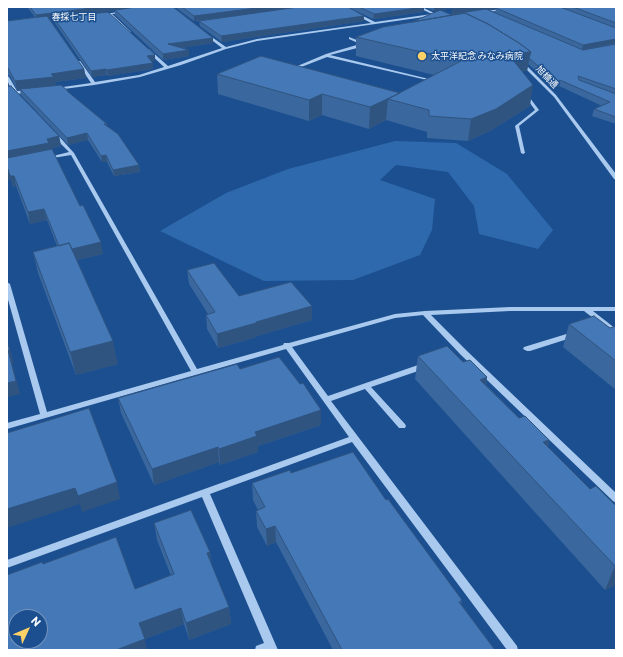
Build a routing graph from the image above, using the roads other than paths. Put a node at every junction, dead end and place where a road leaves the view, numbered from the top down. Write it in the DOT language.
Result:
graph roads {
  1 [pos="343,7"];
  2 [pos="419,7"];
  3 [pos="520,7"];
  4 [pos="126,12"];
  5 [pos="481,12"];
  6 [pos="487,12"];
  7 [pos="110,14"];
  8 [pos="95,15"];
  9 [pos="436,15"];
  10 [pos="494,15"];
  11 [pos="442,18"];
  12 [pos="374,23"];
  13 [pos="200,29"];
  14 [pos="133,36"];
  15 [pos="350,38"];
  16 [pos="371,43"];
  17 [pos="364,45"];
  18 [pos="144,46"];
  19 [pos="224,48"];
  20 [pos="326,55"];
  21 [pos="76,59"];
  22 [pos="518,59"];
  23 [pos="167,68"];
  24 [pos="287,71"];
  25 [pos="534,73"];
  26 [pos="526,74"];
  27 [pos="7,78"];
  28 [pos="420,83"];
  29 [pos="94,84"];
  30 [pos="52,89"];
  31 [pos="38,91"];
  32 [pos="15,93"];
  33 [pos="524,93"];
  34 [pos="7,94"];
  35 [pos="20,98"];
  36 [pos="51,131"];
  37 [pos="72,153"];
  38 [pos="523,153"];
  39 [pos="43,158"];
  40 [pos="616,178"];
  41 [pos="7,284"];
  42 [pos="585,309"];
  43 [pos="616,309"];
  44 [pos="425,313"];
  45 [pos="584,331"];
  46 [pos="616,332"];
  47 [pos="287,345"];
  48 [pos="527,350"];
  49 [pos="434,363"];
  50 [pos="195,372"];
  51 [pos="366,386"];
  52 [pos="326,400"];
  53 [pos="44,415"];
  54 [pos="7,426"];
  55 [pos="402,426"];
  56 [pos="354,438"];
  57 [pos="205,494"];
  58 [pos="616,499"];
  59 [pos="7,564"];
  60 [pos="272,648"];
  61 [pos="260,650"];
  62 [pos="513,650"];
  1 -- 12 [label="street"];
  2 -- 9 [label="street"];
  3 -- 6 [label="street"];
  4 -- 7 [label="street"];
  5 -- 6 [label="street"];
  6 -- 10 [label="street"];
  7 -- 8 [label="street"];
  7 -- 14 [label="street"];
  9 -- 11 [label="street"];
  9 -- 12 [label="street"];
  12 -- 19 [label="street"];
  13 -- 19 [label="street"];
  15 -- 17 [label="street"];
  16 -- 17 [label="street"];
  17 -- 20 [label="street"];
  18 -- 23 [label="street"];
  19 -- 23 [label="street"];
  20 -- 24 [label="street"];
  20 -- 28 [label="street"];
  21 -- 29 [label="street"];
  22 -- 25 [label="street, 旭橋通"];
  23 -- 29 [label="street"];
  25 -- 26 [label="street"];
  25 -- 40 [label="street, 旭橋通"];
  27 -- 32 [label="street"];
  29 -- 30 [label="street"];
  31 -- 32 [label="street"];
  32 -- 34 [label="street"];
  32 -- 35 [label="street"];
  33 -- 38 [label="street"];
  36 -- 37 [label="street"];
  37 -- 39 [label="street"];
  37 -- 50 [label="street"];
  41 -- 53 [label="street"];
  42 -- 43 [label="street"];
  42 -- 44 [label="street"];
  42 -- 46 [label="street"];
  44 -- 47 [label="street"];
  44 -- 58 [label="street"];
  45 -- 48 [label="street"];
  47 -- 50 [label="street"];
  47 -- 52 [label="street"];
  49 -- 51 [label="street"];
  50 -- 53 [label="street"];
  51 -- 52 [label="street"];
  51 -- 55 [label="street"];
  52 -- 56 [label="street"];
  53 -- 54 [label="street"];
  56 -- 57 [label="street"];
  56 -- 62 [label="street"];
  57 -- 59 [label="street"];
  57 -- 60 [label="street"];
  60 -- 61 [label="street"];
}
